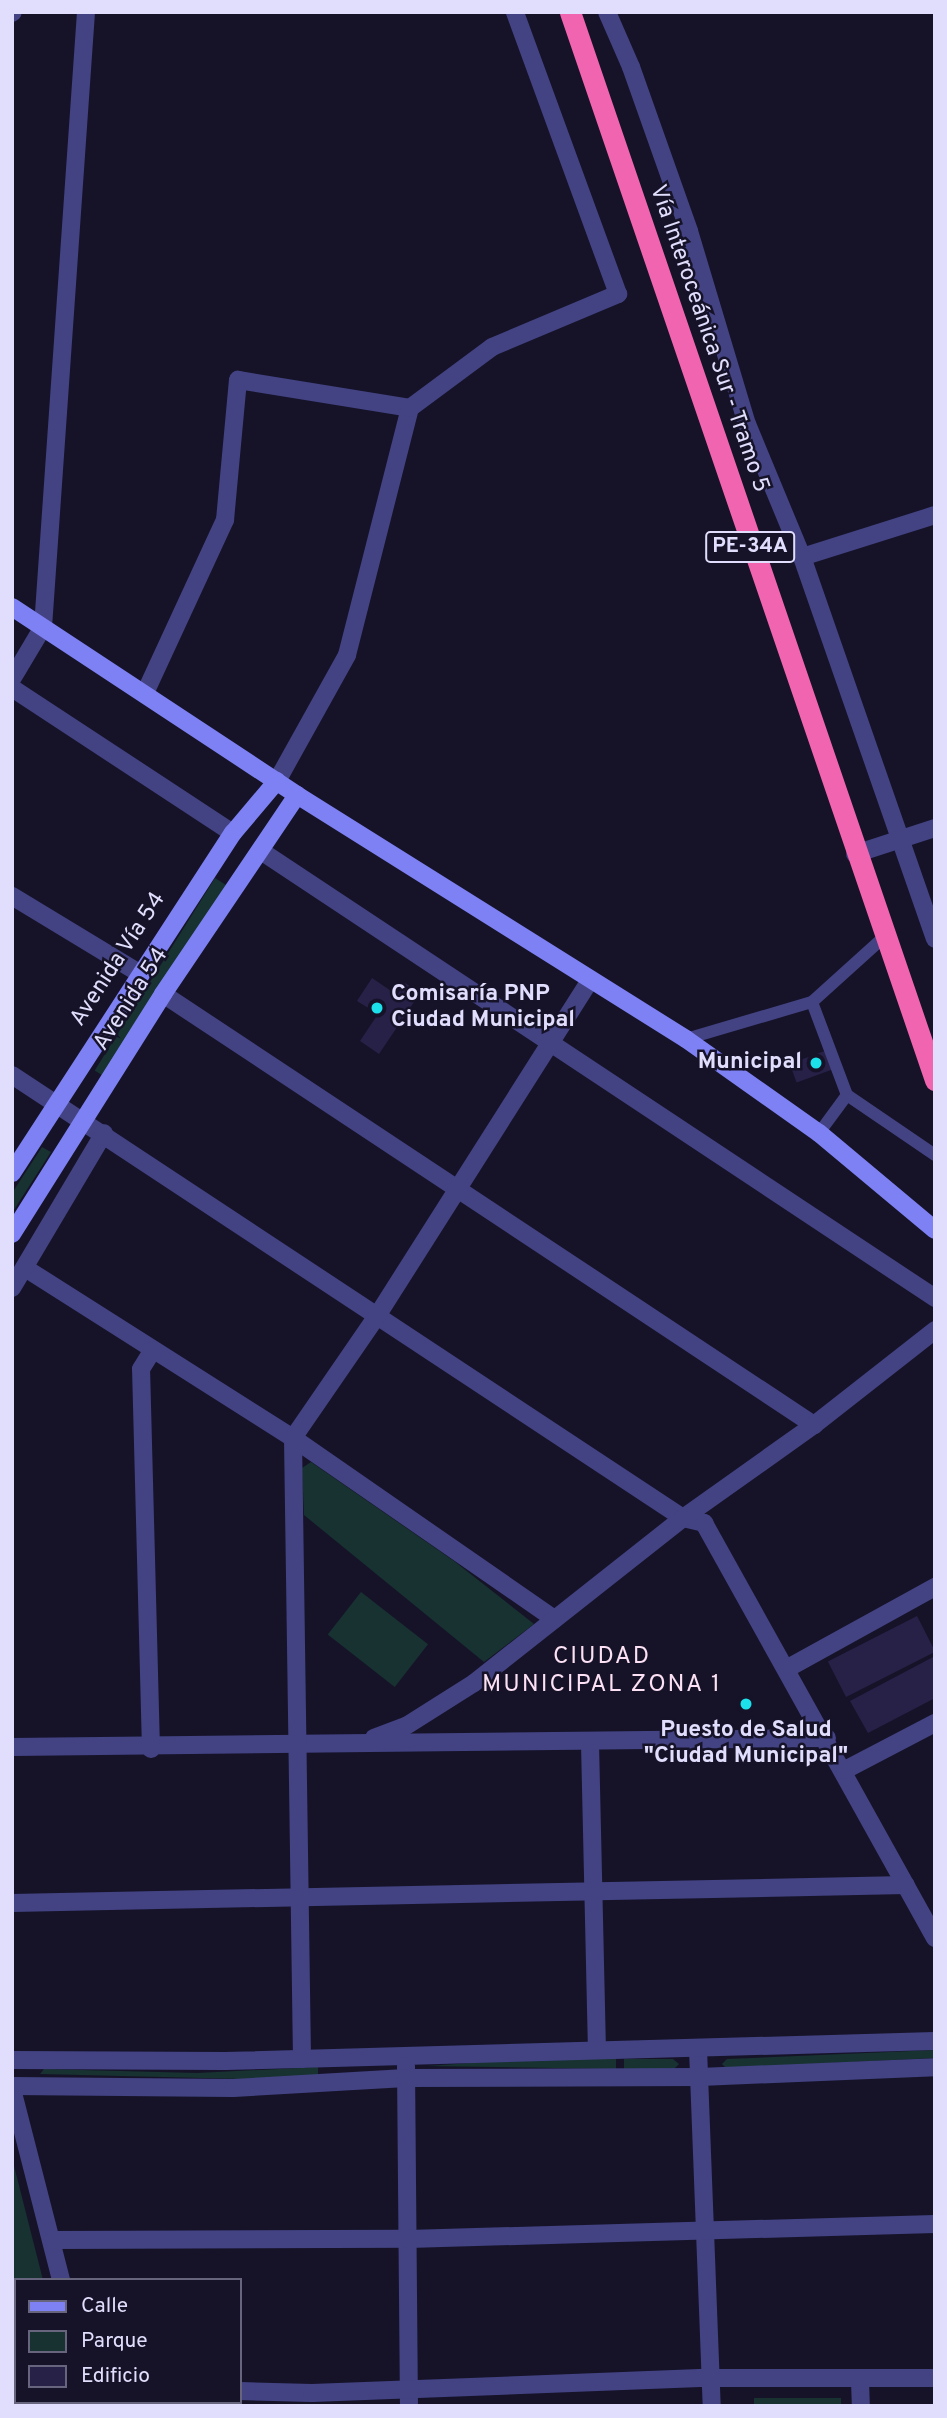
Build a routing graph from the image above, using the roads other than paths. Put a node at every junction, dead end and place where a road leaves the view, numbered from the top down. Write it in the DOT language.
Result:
graph roads {
  1 [pos="86,12"];
  2 [pos="515,12"];
  3 [pos="570,12"];
  4 [pos="611,14"];
  5 [pos="410,408"];
  6 [pos="935,515"];
  7 [pos="803,556"];
  8 [pos="12,607"];
  9 [pos="43,627"];
  10 [pos="12,679"];
  11 [pos="12,688"];
  12 [pos="145,693"];
  13 [pos="277,781"];
  14 [pos="297,795"];
  15 [pos="935,828"];
  16 [pos="233,833"];
  17 [pos="902,839"];
  18 [pos="261,851"];
  19 [pos="855,854"];
  20 [pos="12,896"];
  21 [pos="884,937"];
  22 [pos="935,938"];
  23 [pos="139,973"];
  24 [pos="590,981"];
  25 [pos="163,994"];
  26 [pos="813,1002"];
  27 [pos="686,1039"];
  28 [pos="552,1042"];
  29 [pos="12,1075"];
  30 [pos="935,1080"];
  31 [pos="847,1095"];
  32 [pos="57,1103"];
  33 [pos="84,1120"];
  34 [pos="104,1133"];
  35 [pos="818,1133"];
  36 [pos="935,1155"];
  37 [pos="12,1173"];
  38 [pos="458,1189"];
  39 [pos="935,1230"];
  40 [pos="12,1234"];
  41 [pos="25,1268"];
  42 [pos="12,1288"];
  43 [pos="935,1298"];
  44 [pos="377,1317"];
  45 [pos="935,1329"];
  46 [pos="153,1350"];
  47 [pos="814,1425"];
  48 [pos="293,1438"];
  49 [pos="683,1518"];
  50 [pos="935,1587"];
  51 [pos="554,1619"];
  52 [pos="788,1668"];
  53 [pos="935,1723"];
  54 [pos="827,1738"];
  55 [pos="365,1742"];
  56 [pos="590,1743"];
  57 [pos="296,1744"];
  58 [pos="12,1747"];
  59 [pos="151,1749"];
  60 [pos="845,1770"];
  61 [pos="906,1885"];
  62 [pos="595,1890"];
  63 [pos="300,1898"];
  64 [pos="12,1903"];
  65 [pos="935,1938"];
  66 [pos="935,2041"];
  67 [pos="597,2049"];
  68 [pos="698,2049"];
  69 [pos="405,2053"];
  70 [pos="302,2059"];
  71 [pos="12,2060"];
  72 [pos="935,2067"];
  73 [pos="701,2077"];
  74 [pos="406,2078"];
  75 [pos="12,2088"];
  76 [pos="935,2224"];
  77 [pos="706,2228"];
  78 [pos="408,2239"];
  79 [pos="53,2240"];
  80 [pos="61,2278"];
  81 [pos="935,2378"];
  82 [pos="711,2379"];
  83 [pos="860,2381"];
  84 [pos="242,2390"];
  85 [pos="409,2398"];
  86 [pos="712,2406"];
  87 [pos="861,2406"];
  1 -- 9 [label="street"];
  2 -- 5 [label="street"];
  3 -- 19 [label="highway, Vía Interoceánica Sur - Tramo 5 / PE-34A"];
  4 -- 7 [label="street"];
  5 -- 12 [label="street"];
  5 -- 13 [label="street"];
  6 -- 7 [label="street"];
  7 -- 17 [label="street"];
  8 -- 9 [label="main road"];
  9 -- 10 [label="street"];
  9 -- 12 [label="main road"];
  11 -- 16 [label="street"];
  12 -- 13 [label="main road"];
  13 -- 14 [label="main road"];
  13 -- 16 [label="main road, Avenida Vía 54"];
  14 -- 18 [label="main road, Avenida 54"];
  14 -- 24 [label="main road"];
  15 -- 17 [label="street"];
  16 -- 23 [label="main road, Avenida Vía 54"];
  17 -- 19 [label="street"];
  17 -- 22 [label="street"];
  18 -- 25 [label="main road, Avenida 54"];
  18 -- 28 [label="street"];
  19 -- 21 [label="highway, Vía Interoceánica Sur - Tramo 5 / PE-34A"];
  20 -- 23 [label="street"];
  21 -- 26 [label="lane"];
  21 -- 30 [label="highway, Vía Interoceánica Sur - Tramo 5 / PE-34A"];
  23 -- 32 [label="main road, Avenida Vía 54"];
  24 -- 27 [label="main road"];
  24 -- 28 [label="street"];
  25 -- 33 [label="main road, Avenida 54"];
  25 -- 38 [label="street"];
  26 -- 27 [label="lane"];
  26 -- 31 [label="lane"];
  27 -- 35 [label="main road"];
  28 -- 38 [label="street"];
  28 -- 43 [label="street"];
  29 -- 32 [label="street"];
  31 -- 35 [label="lane"];
  31 -- 36 [label="lane"];
  32 -- 33 [label="street"];
  32 -- 37 [label="main road, Avenida Vía 54"];
  33 -- 34 [label="street"];
  33 -- 40 [label="main road, Avenida 54"];
  34 -- 41 [label="street"];
  34 -- 44 [label="street"];
  35 -- 39 [label="main road"];
  38 -- 44 [label="street"];
  38 -- 47 [label="street"];
  41 -- 42 [label="street"];
  41 -- 46 [label="street"];
  44 -- 48 [label="street"];
  44 -- 49 [label="street"];
  45 -- 47 [label="street"];
  46 -- 48 [label="street"];
  46 -- 59 [label="street"];
  47 -- 49 [label="street"];
  48 -- 51 [label="street"];
  48 -- 57 [label="street"];
  49 -- 51 [label="street"];
  49 -- 52 [label="street"];
  50 -- 52 [label="street"];
  51 -- 55 [label="street"];
  52 -- 54 [label="street"];
  53 -- 60 [label="street"];
  54 -- 56 [label="street"];
  54 -- 60 [label="street"];
  55 -- 56 [label="street"];
  55 -- 57 [label="street"];
  56 -- 62 [label="street"];
  57 -- 59 [label="street"];
  57 -- 63 [label="street"];
  58 -- 59 [label="street"];
  60 -- 61 [label="street"];
  61 -- 62 [label="street"];
  61 -- 65 [label="street"];
  62 -- 63 [label="street"];
  62 -- 67 [label="street"];
  63 -- 64 [label="street"];
  63 -- 70 [label="street"];
  66 -- 68 [label="street"];
  67 -- 68 [label="street"];
  67 -- 69 [label="street"];
  68 -- 73 [label="street"];
  69 -- 70 [label="street"];
  69 -- 74 [label="street"];
  70 -- 71 [label="street"];
  72 -- 73 [label="street"];
  73 -- 74 [label="street"];
  73 -- 77 [label="street"];
  74 -- 75 [label="street"];
  74 -- 78 [label="street"];
  75 -- 79 [label="street"];
  76 -- 77 [label="street"];
  77 -- 78 [label="street"];
  77 -- 82 [label="street"];
  78 -- 79 [label="street"];
  78 -- 85 [label="street"];
  79 -- 80 [label="street"];
  81 -- 83 [label="street"];
  82 -- 83 [label="street"];
  82 -- 85 [label="street"];
  82 -- 86 [label="street"];
  83 -- 87 [label="street"];
  84 -- 85 [label="street"];
}
